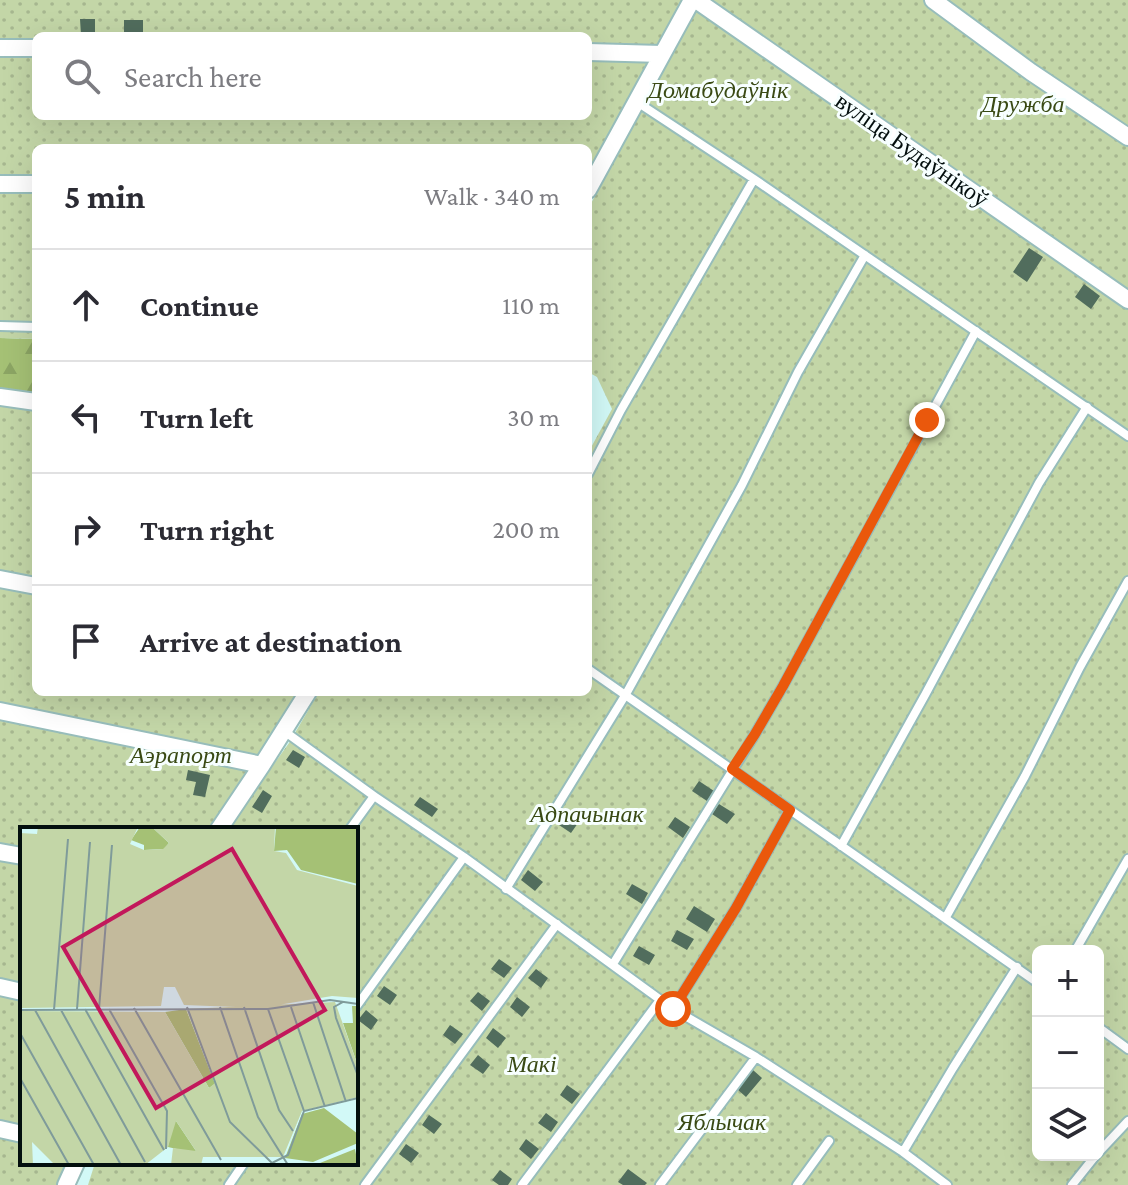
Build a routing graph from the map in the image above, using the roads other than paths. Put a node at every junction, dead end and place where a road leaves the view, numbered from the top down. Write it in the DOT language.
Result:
graph roads {
  1 [pos="694,0"];
  2 [pos="933,0"];
  3 [pos="0,48"];
  4 [pos="32,48"];
  5 [pos="592,52"];
  6 [pos="662,54"];
  7 [pos="636,101"];
  8 [pos="1128,137"];
  9 [pos="754,179"];
  10 [pos="592,182"];
  11 [pos="0,184"];
  12 [pos="32,184"];
  13 [pos="865,255"];
  14 [pos="1128,300"];
  15 [pos="0,326"];
  16 [pos="32,327"];
  17 [pos="976,331"];
  18 [pos="0,397"];
  19 [pos="32,401"];
  20 [pos="1087,407"];
  21 [pos="1128,436"];
  22 [pos="592,466"];
  23 [pos="0,579"];
  24 [pos="1128,581"];
  25 [pos="32,585"];
  26 [pos="592,672"];
  27 [pos="626,694"];
  28 [pos="305,696"];
  29 [pos="0,711"];
  30 [pos="284,730"];
  31 [pos="262,765"];
  32 [pos="732,769"];
  33 [pos="374,796"];
  34 [pos="790,810"];
  35 [pos="220,827"];
  36 [pos="351,827"];
  37 [pos="841,846"];
  38 [pos="0,852"];
  39 [pos="20,856"];
  40 [pos="464,857"];
  41 [pos="1128,859"];
  42 [pos="506,889"];
  43 [pos="946,917"];
  44 [pos="557,924"];
  45 [pos="1078,945"];
  46 [pos="613,964"];
  47 [pos="1017,967"];
  48 [pos="1032,978"];
  49 [pos="0,987"];
  50 [pos="20,992"];
  51 [pos="660,1000"];
  52 [pos="358,1004"];
  53 [pos="673,1009"];
  54 [pos="1104,1031"];
  55 [pos="1128,1049"];
  56 [pos="756,1057"];
  57 [pos="1128,1121"];
  58 [pos="0,1129"];
  59 [pos="20,1134"];
  60 [pos="829,1141"];
  61 [pos="1104,1147"];
  62 [pos="903,1152"];
  63 [pos="1091,1161"];
  64 [pos="75,1165"];
  65 [pos="243,1165"];
  66 [pos="66,1185"];
  67 [pos="229,1185"];
  68 [pos="365,1185"];
  69 [pos="522,1185"];
  70 [pos="660,1185"];
  71 [pos="797,1185"];
  72 [pos="947,1185"];
  73 [pos="1072,1185"];
  1 -- 6 [label="street"];
  1 -- 14 [label="street, вуліца Будаўнікоў"];
  2 -- 8 [label="street"];
  3 -- 4 [label="street"];
  5 -- 6 [label="street"];
  6 -- 7 [label="street"];
  7 -- 9 [label="lane"];
  7 -- 10 [label="street"];
  9 -- 13 [label="lane"];
  9 -- 22 [label="lane"];
  11 -- 12 [label="street"];
  13 -- 17 [label="lane"];
  13 -- 27 [label="lane"];
  15 -- 16 [label="lane"];
  17 -- 20 [label="lane"];
  17 -- 32 [label="lane"];
  18 -- 19 [label="street"];
  20 -- 21 [label="lane"];
  20 -- 37 [label="lane"];
  23 -- 25 [label="street"];
  24 -- 43 [label="lane"];
  26 -- 27 [label="lane"];
  27 -- 32 [label="lane"];
  27 -- 42 [label="lane"];
  28 -- 30 [label="street"];
  29 -- 31 [label="street"];
  30 -- 31 [label="street"];
  30 -- 33 [label="lane"];
  31 -- 35 [label="street"];
  32 -- 34 [label="lane"];
  32 -- 46 [label="lane"];
  33 -- 36 [label="lane"];
  33 -- 40 [label="lane"];
  34 -- 37 [label="lane"];
  34 -- 53 [label="lane"];
  37 -- 43 [label="lane"];
  38 -- 39 [label="street"];
  40 -- 42 [label="lane"];
  40 -- 52 [label="lane"];
  41 -- 45 [label="lane"];
  42 -- 44 [label="lane"];
  43 -- 47 [label="lane"];
  44 -- 46 [label="lane"];
  44 -- 68 [label="lane"];
  46 -- 51 [label="lane"];
  47 -- 48 [label="lane"];
  47 -- 62 [label="lane"];
  49 -- 50 [label="street"];
  51 -- 53 [label="lane"];
  51 -- 69 [label="lane"];
  53 -- 56 [label="lane"];
  54 -- 55 [label="lane"];
  56 -- 62 [label="lane"];
  56 -- 70 [label="lane"];
  57 -- 61 [label="lane"];
  58 -- 59 [label="street"];
  60 -- 71 [label="lane"];
  62 -- 72 [label="lane"];
  63 -- 73 [label="lane"];
  64 -- 66 [label="street"];
  65 -- 67 [label="lane"];
}
